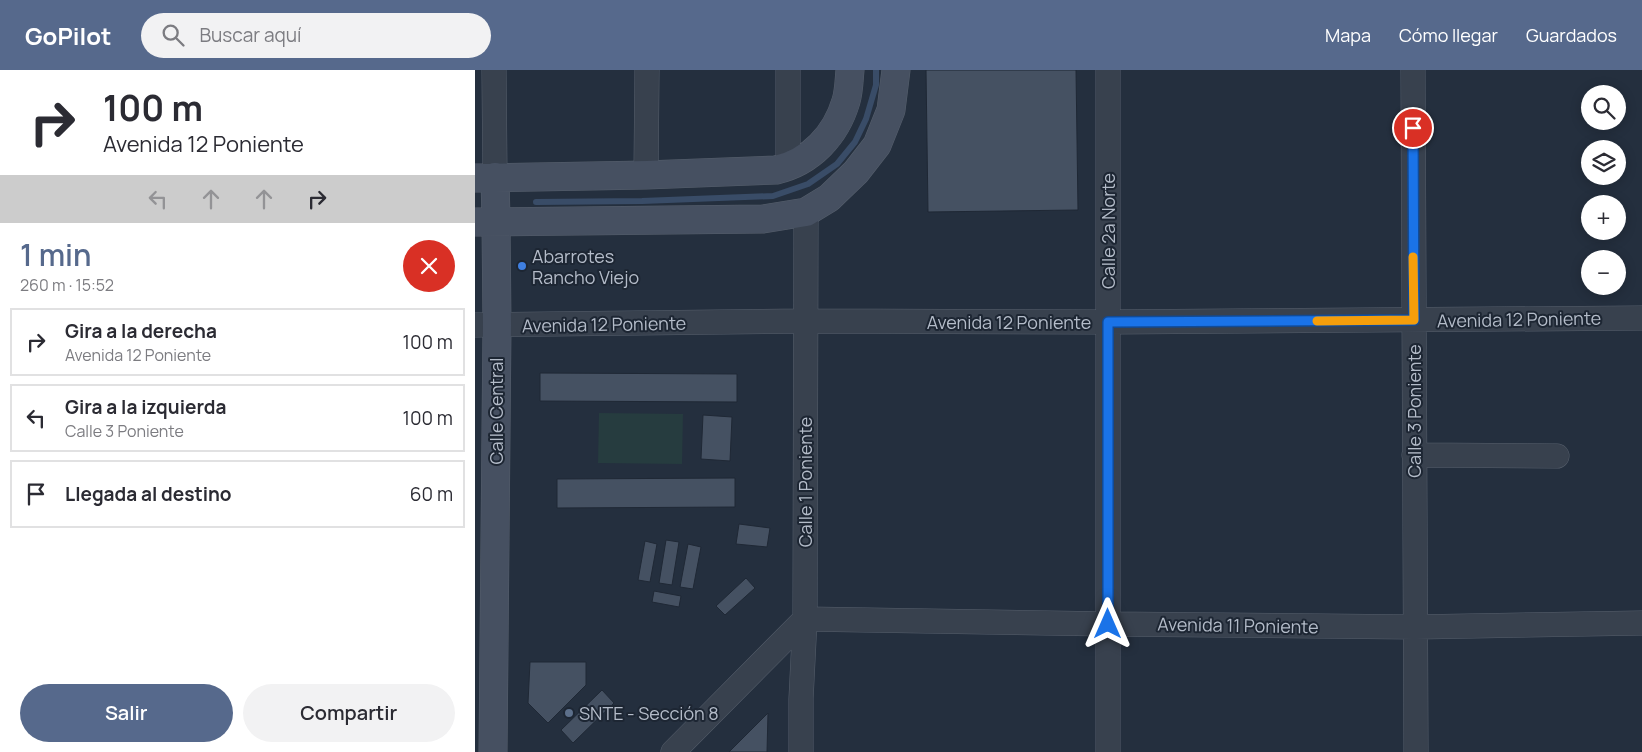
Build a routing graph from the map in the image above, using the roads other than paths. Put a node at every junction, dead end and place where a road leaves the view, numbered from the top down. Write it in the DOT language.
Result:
graph roads {
  1 [pos="494,70"];
  2 [pos="647,70"];
  3 [pos="788,70"];
  4 [pos="850,70"];
  5 [pos="896,70"];
  6 [pos="1108,70"];
  7 [pos="1413,70"];
  8 [pos="789,167"];
  9 [pos="646,175"];
  10 [pos="485,178"];
  11 [pos="806,212"];
  12 [pos="486,221"];
  13 [pos="1642,318"];
  14 [pos="1414,320"];
  15 [pos="805,321"];
  16 [pos="1108,322"];
  17 [pos="486,325"];
  18 [pos="1415,455"];
  19 [pos="1557,456"];
  20 [pos="805,619"];
  21 [pos="1642,623"];
  22 [pos="1108,624"];
  23 [pos="1415,627"];
  24 [pos="493,752"];
  25 [pos="673,752"];
  26 [pos="801,752"];
  27 [pos="1108,752"];
  28 [pos="1416,752"];
  1 -- 10 [label="street, Calle Central"];
  2 -- 9 [label="street"];
  3 -- 8 [label="street"];
  4 -- 8 [label="main road"];
  5 -- 11 [label="main road"];
  6 -- 16 [label="street, Calle 2a Norte"];
  7 -- 14 [label="street, Calle 3 Poniente"];
  8 -- 9 [label="main road"];
  9 -- 10 [label="main road"];
  10 -- 12 [label="main road, Calle Central"];
  11 -- 12 [label="main road"];
  11 -- 15 [label="street, Calle 1 Poniente"];
  12 -- 17 [label="main road, Calle Central"];
  13 -- 14 [label="street, Avenida 12 Poniente"];
  14 -- 16 [label="street, Avenida 12 Poniente"];
  14 -- 18 [label="street, Calle 3 Poniente"];
  15 -- 16 [label="street, Avenida 12 Poniente"];
  15 -- 17 [label="street, Avenida 12 Poniente"];
  15 -- 20 [label="street, Calle 1 Poniente"];
  16 -- 22 [label="street, Calle 2a Norte"];
  17 -- 24 [label="main road, Calle Central"];
  18 -- 19 [label="street"];
  18 -- 23 [label="street, Calle 3 Poniente"];
  20 -- 22 [label="street, Avenida 11 Poniente"];
  20 -- 25 [label="street"];
  20 -- 26 [label="street, Calle 1 Poniente"];
  21 -- 23 [label="street, Avenida 11 Poniente"];
  22 -- 23 [label="street, Avenida 11 Poniente"];
  22 -- 27 [label="street, Calle 2a Norte"];
  23 -- 28 [label="street, Calle 3 Poniente"];
}
